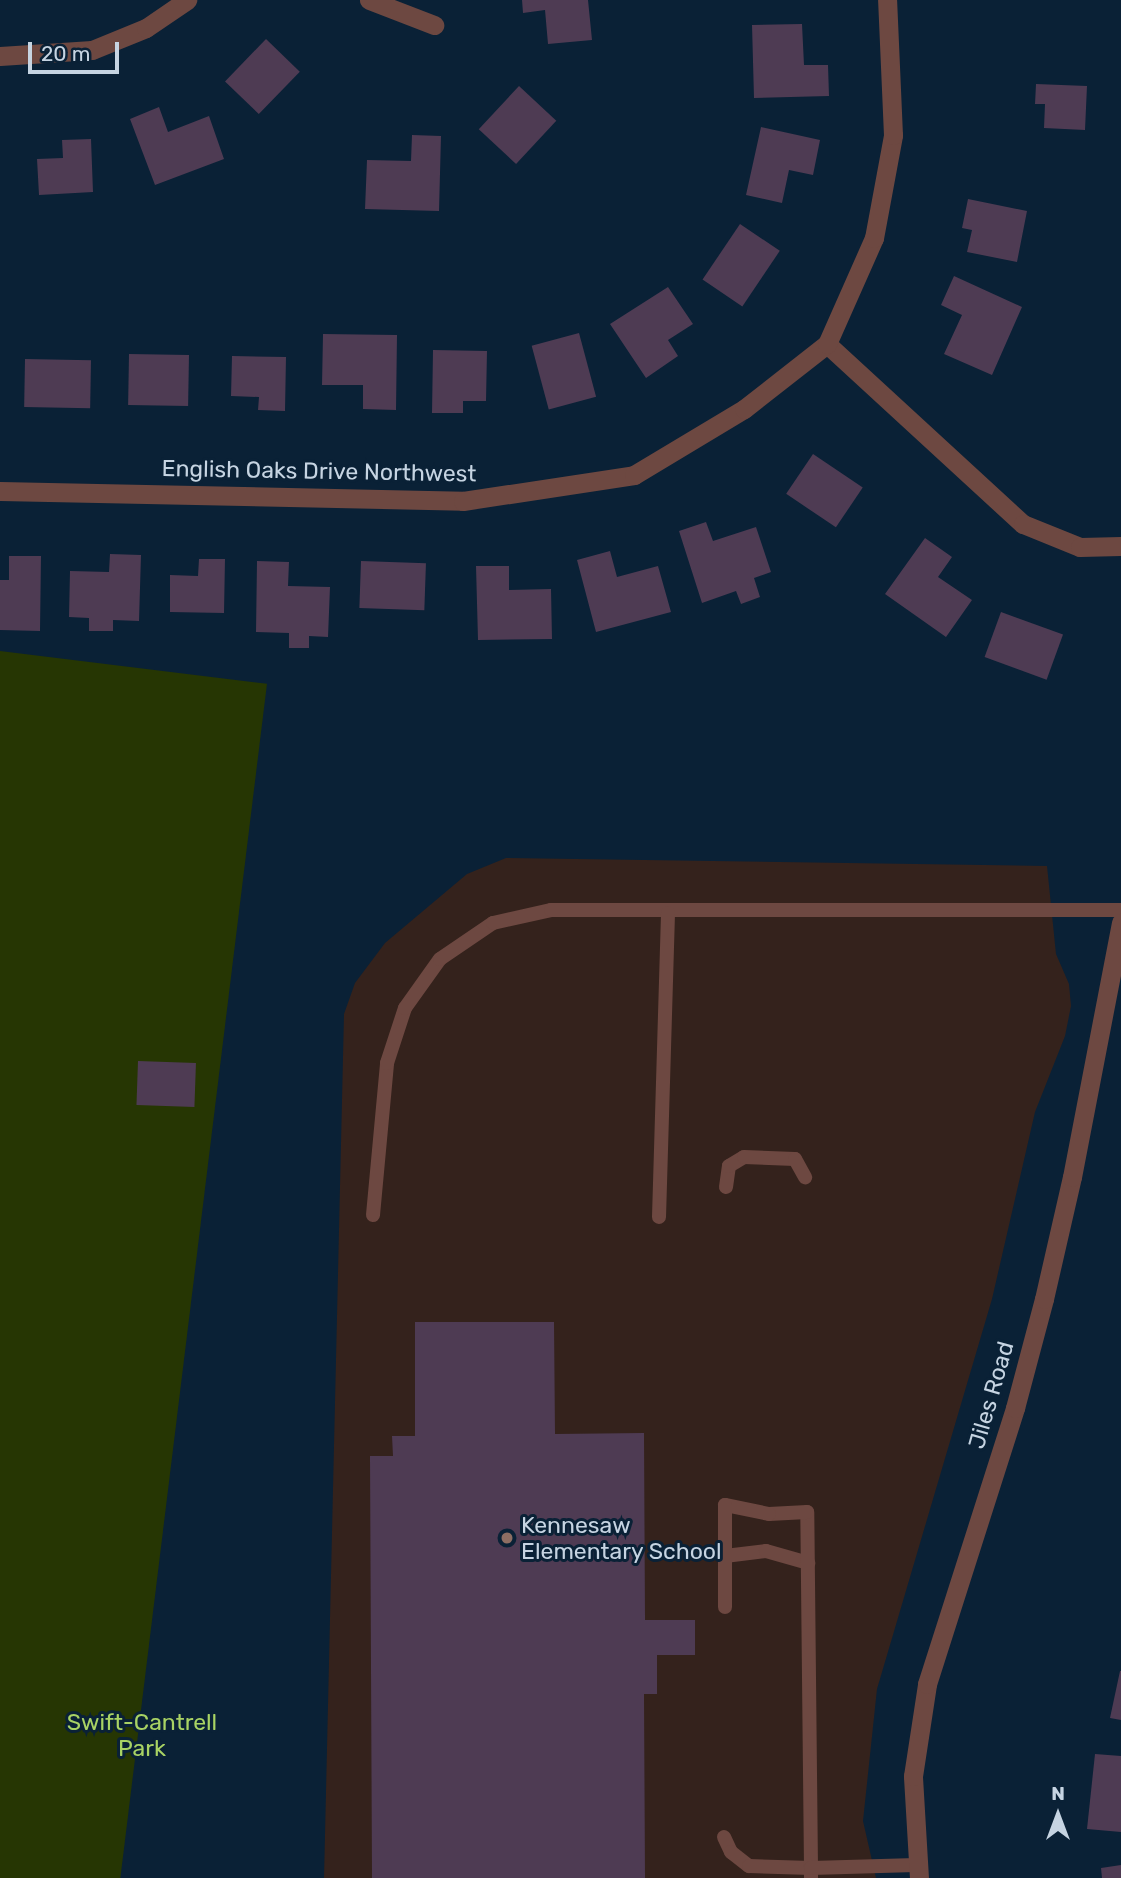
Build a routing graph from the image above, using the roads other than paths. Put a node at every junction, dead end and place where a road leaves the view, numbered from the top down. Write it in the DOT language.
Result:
graph roads {
  1 [pos="187,0"];
  2 [pos="369,0"];
  3 [pos="887,0"];
  4 [pos="434,25"];
  5 [pos="0,55"];
  6 [pos="827,344"];
  7 [pos="0,491"];
  8 [pos="1121,546"];
  9 [pos="1121,911"];
  10 [pos="668,913"];
  11 [pos="1121,923"];
  12 [pos="805,1177"];
  13 [pos="726,1187"];
  14 [pos="373,1215"];
  15 [pos="659,1217"];
  16 [pos="725,1556"];
  17 [pos="808,1563"];
  18 [pos="725,1607"];
  19 [pos="724,1837"];
  20 [pos="917,1872"];
  21 [pos="811,1873"];
  1 -- 5 [label="street"];
  2 -- 4 [label="street"];
  3 -- 6 [label="street, English Oaks Drive Northwest"];
  6 -- 7 [label="street, English Oaks Drive Northwest"];
  6 -- 8 [label="street"];
  9 -- 10 [label="lane"];
  10 -- 14 [label="lane"];
  10 -- 15 [label="lane"];
  11 -- 20 [label="street, Jiles Road"];
  12 -- 13 [label="lane"];
  16 -- 17 [label="lane"];
  16 -- 17 [label="lane"];
  16 -- 18 [label="lane"];
  17 -- 21 [label="lane"];
  19 -- 21 [label="lane"];
  20 -- 21 [label="lane"];
}
